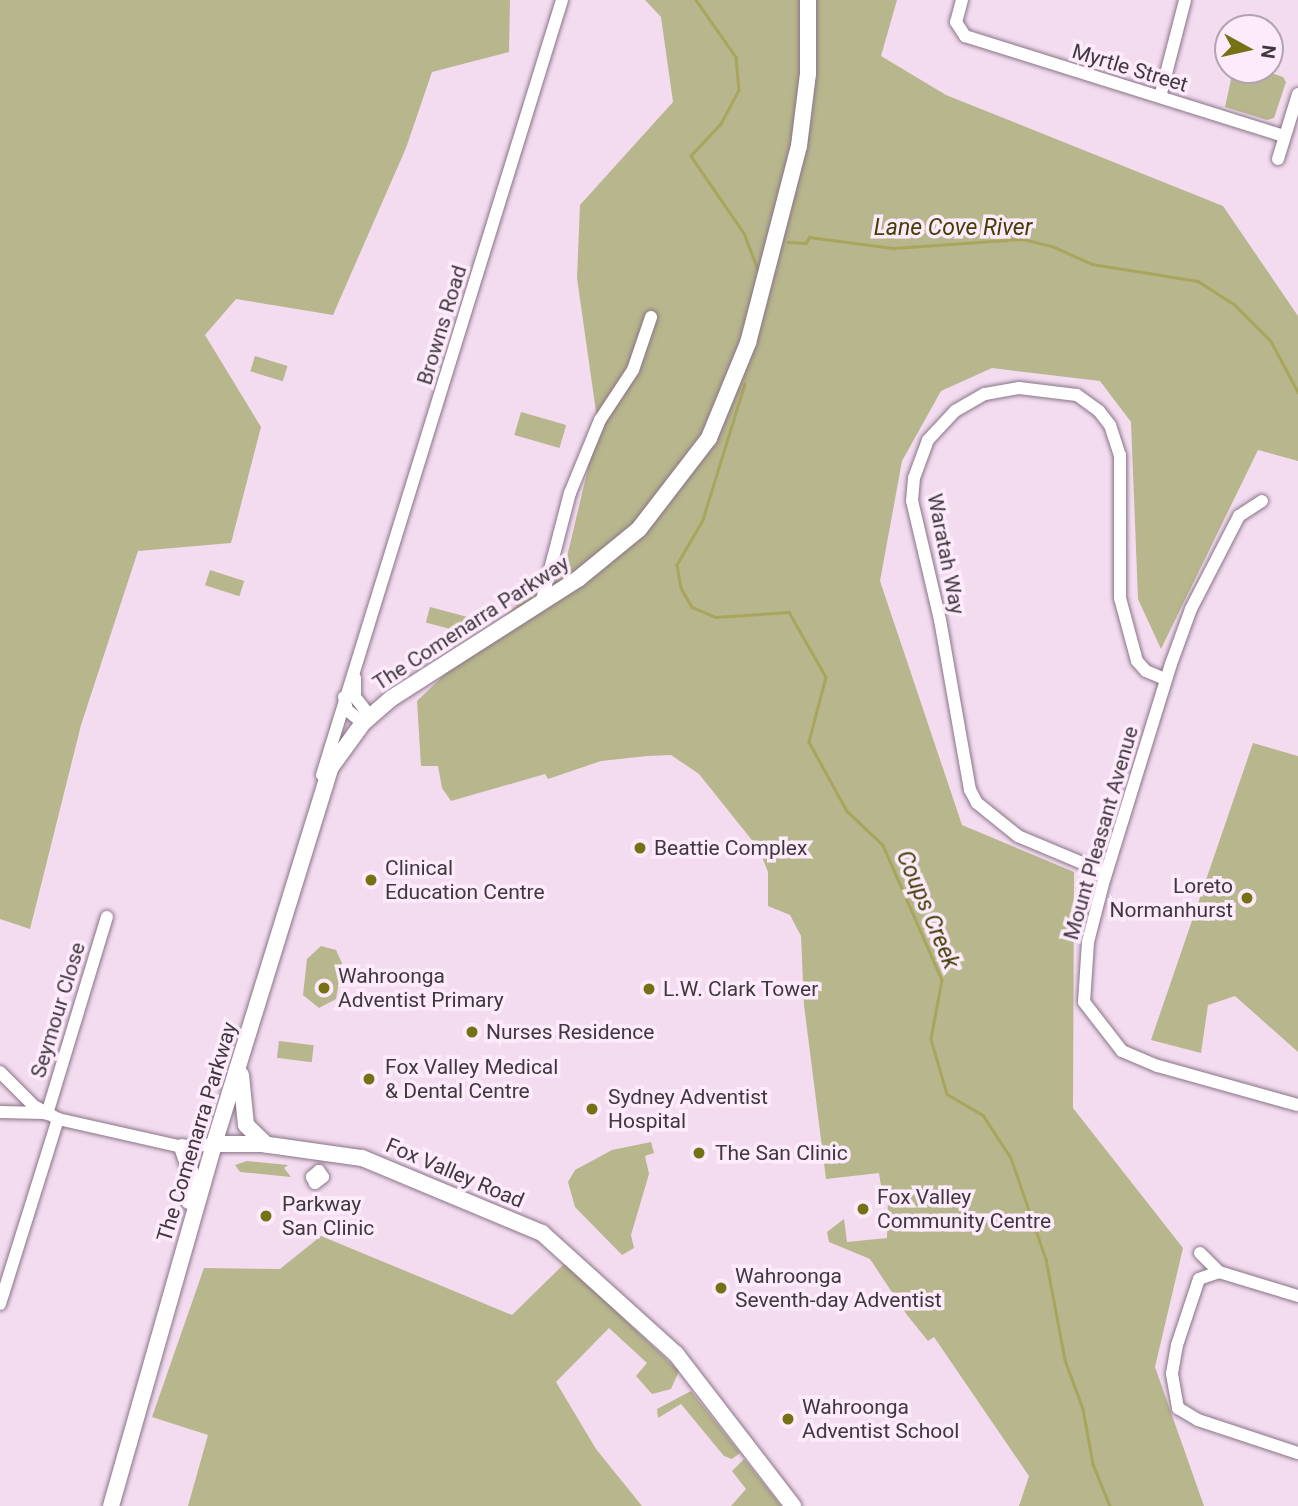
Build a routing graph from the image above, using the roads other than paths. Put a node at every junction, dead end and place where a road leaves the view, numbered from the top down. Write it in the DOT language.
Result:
graph roads {
  1 [pos="562,0"];
  2 [pos="808,0"];
  3 [pos="962,0"];
  4 [pos="1185,0"];
  5 [pos="1298,94"];
  6 [pos="1160,97"];
  7 [pos="1294,121"];
  8 [pos="1285,136"];
  9 [pos="1278,159"];
  10 [pos="651,317"];
  11 [pos="1262,501"];
  12 [pos="541,604"];
  13 [pos="358,661"];
  14 [pos="1166,679"];
  15 [pos="344,697"];
  16 [pos="367,719"];
  17 [pos="318,803"];
  18 [pos="1106,873"];
  19 [pos="107,917"];
  20 [pos="244,1049"];
  21 [pos="2,1078"];
  22 [pos="1298,1105"];
  23 [pos="0,1112"];
  24 [pos="50,1116"];
  25 [pos="214,1144"];
  26 [pos="268,1145"];
  27 [pos="182,1147"];
  28 [pos="184,1248"];
  29 [pos="1200,1253"];
  30 [pos="1219,1272"];
  31 [pos="1298,1296"];
  32 [pos="0,1304"];
  33 [pos="1298,1453"];
  34 [pos="111,1506"];
  35 [pos="793,1506"];
  1 -- 13 [label="street, Browns Road"];
  2 -- 12 [label="main road, The Comenarra Parkway"];
  3 -- 6 [label="street, Myrtle Street"];
  4 -- 6 [label="street"];
  5 -- 7 [label="street"];
  6 -- 8 [label="street, Myrtle Street"];
  7 -- 8 [label="street"];
  8 -- 9 [label="street"];
  10 -- 12 [label="street"];
  11 -- 14 [label="street, Mount Pleasant Avenue"];
  12 -- 16 [label="main road, The Comenarra Parkway"];
  13 -- 15 [label="street, Browns Road"];
  13 -- 16 [label="street, Browns Road"];
  14 -- 18 [label="street, Mount Pleasant Avenue"];
  14 -- 18 [label="street, Waratah Way"];
  15 -- 16 [label="street"];
  15 -- 17 [label="street, Browns Road"];
  16 -- 17 [label="main road, The Comenarra Parkway"];
  17 -- 20 [label="main road, The Comenarra Parkway"];
  18 -- 22 [label="street, Mount Pleasant Avenue"];
  19 -- 24 [label="street, Seymour Close"];
  20 -- 25 [label="main road, The Comenarra Parkway"];
  20 -- 26 [label="main road"];
  21 -- 24 [label="street, Fox Valley Road"];
  23 -- 24 [label="street"];
  24 -- 27 [label="street, Fox Valley Road"];
  24 -- 32 [label="street, Seymour Close"];
  25 -- 26 [label="main road, Fox Valley Road"];
  25 -- 27 [label="street, Fox Valley Road"];
  25 -- 28 [label="main road, The Comenarra Parkway"];
  26 -- 35 [label="main road, Fox Valley Road"];
  27 -- 28 [label="main road"];
  28 -- 34 [label="main road, The Comenarra Parkway"];
  29 -- 30 [label="street"];
  30 -- 31 [label="street"];
  30 -- 33 [label="street"];
}
